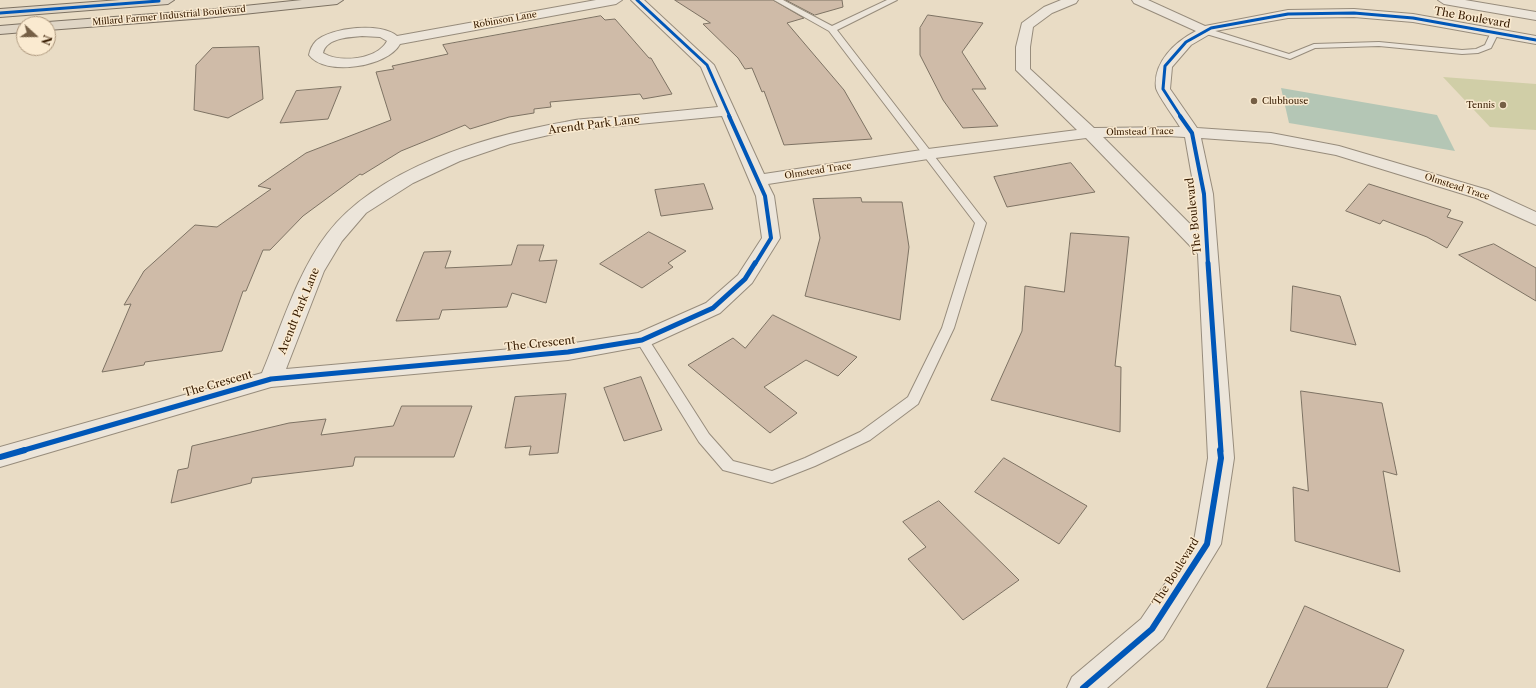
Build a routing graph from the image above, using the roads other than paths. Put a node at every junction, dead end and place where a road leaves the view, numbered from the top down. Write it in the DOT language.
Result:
graph roads {
  1 [pos="168,0"];
  2 [pos="338,0"];
  3 [pos="616,0"];
  4 [pos="637,0"];
  5 [pos="778,0"];
  6 [pos="893,0"];
  7 [pos="1072,0"];
  8 [pos="1138,0"];
  9 [pos="1444,0"];
  10 [pos="1504,5"];
  11 [pos="0,13"];
  12 [pos="1536,16"];
  13 [pos="56,25"];
  14 [pos="16,29"];
  15 [pos="832,29"];
  16 [pos="0,30"];
  17 [pos="1206,31"];
  18 [pos="1495,32"];
  19 [pos="394,40"];
  20 [pos="1536,40"];
  21 [pos="727,111"];
  22 [pos="1090,133"];
  23 [pos="1192,133"];
  24 [pos="928,154"];
  25 [pos="758,180"];
  26 [pos="1536,219"];
  27 [pos="1208,253"];
  28 [pos="642,340"];
  29 [pos="272,379"];
  30 [pos="0,457"];
  31 [pos="1083,688"];
  1 -- 11 [label="main road, Millard Farmer Industrial Boulevard"];
  2 -- 13 [label="main road, Millard Farmer Industrial Boulevard"];
  3 -- 19 [label="street, Robinson Lane"];
  4 -- 21 [label="street, The Crescent"];
  5 -- 15 [label="lane"];
  6 -- 15 [label="lane"];
  7 -- 22 [label="street, The Boulevard"];
  8 -- 17 [label="street"];
  9 -- 10 [label="street, The Boulevard"];
  10 -- 12 [label="street, The Boulevard"];
  10 -- 18 [label="street"];
  14 -- 16 [label="main road"];
  15 -- 24 [label="lane"];
  17 -- 18 [label="street, The Boulevard"];
  17 -- 18 [label="lane"];
  17 -- 23 [label="street, The Boulevard"];
  18 -- 20 [label="street, The Boulevard"];
  19 -- 19 [label="street"];
  21 -- 25 [label="street, The Crescent"];
  21 -- 29 [label="street, Arendt Park Lane"];
  22 -- 23 [label="street, Olmstead Trace"];
  22 -- 24 [label="street, Olmstead Trace"];
  22 -- 27 [label="street, The Boulevard"];
  23 -- 26 [label="street, Olmstead Trace"];
  23 -- 27 [label="street, The Boulevard"];
  24 -- 25 [label="street, Olmstead Trace"];
  24 -- 28 [label="lane"];
  25 -- 28 [label="street, The Crescent"];
  27 -- 31 [label="street, The Boulevard"];
  28 -- 29 [label="street, The Crescent"];
  29 -- 30 [label="street, The Crescent"];
}
